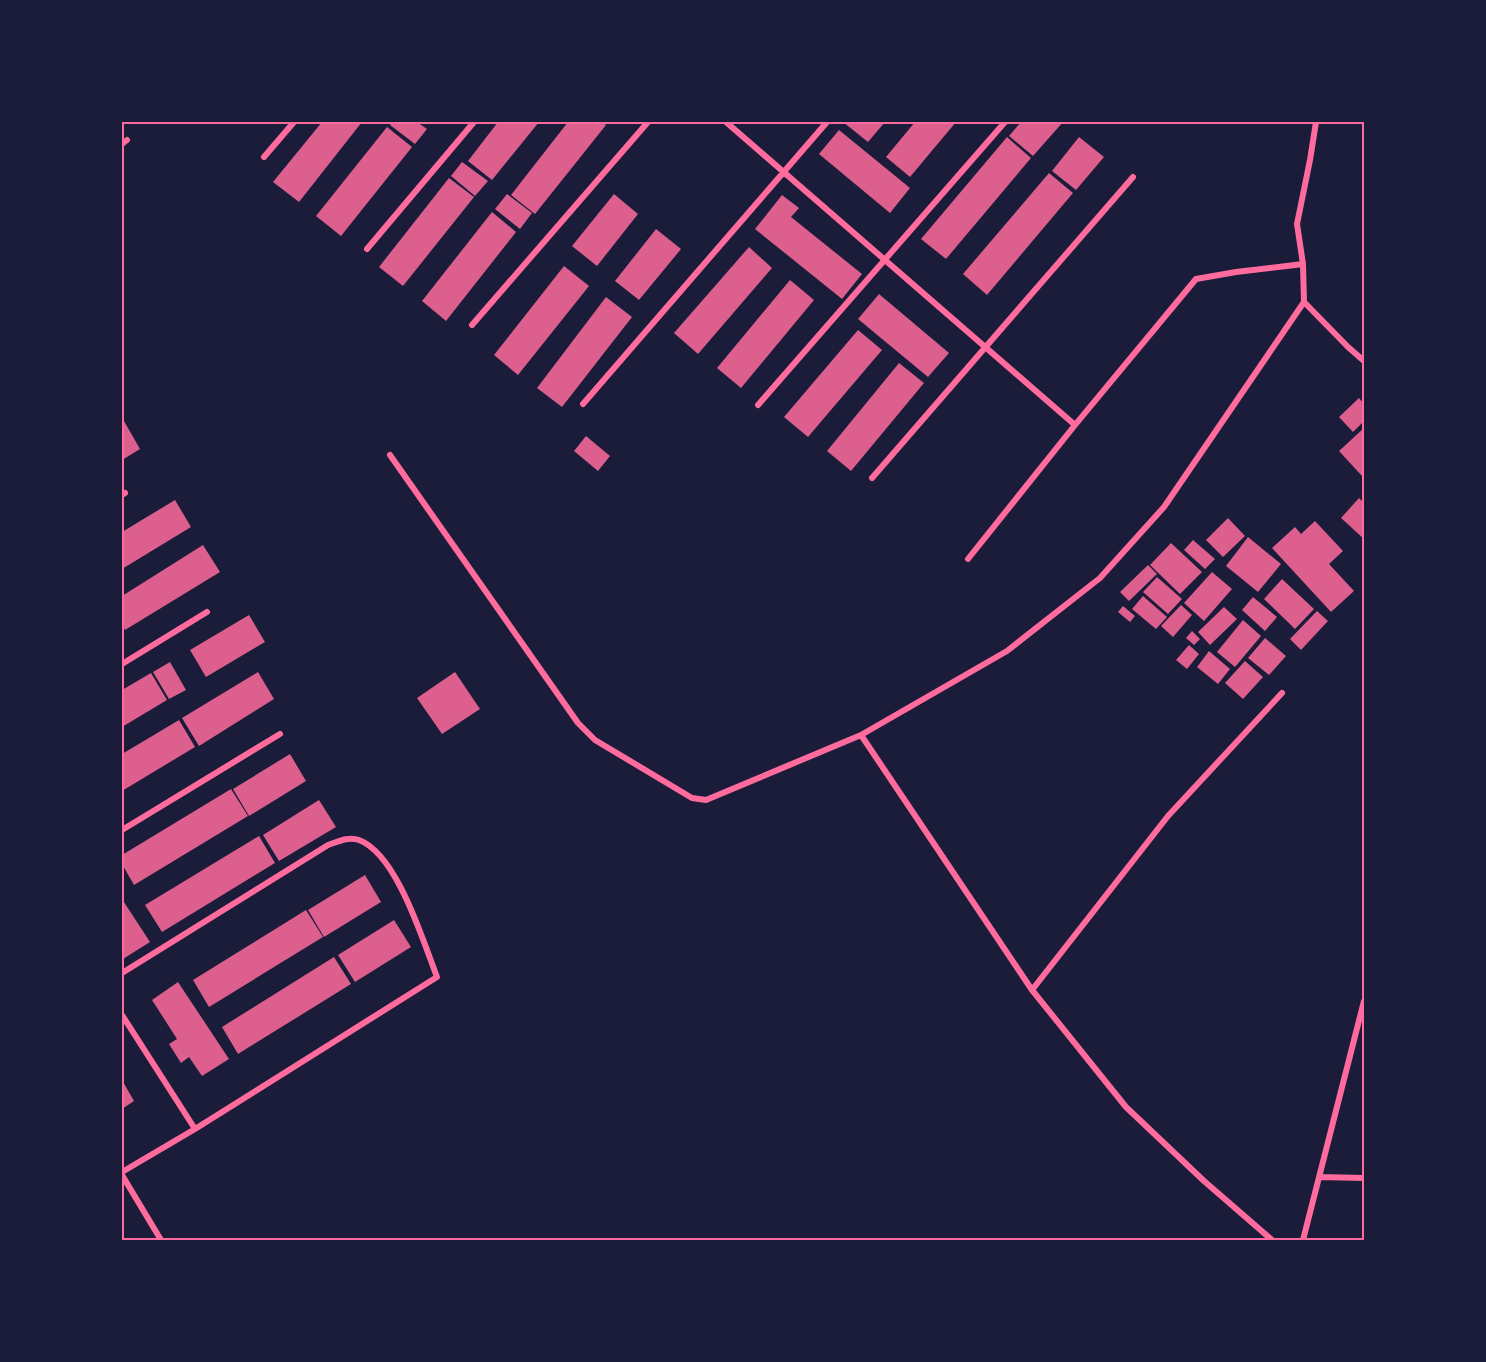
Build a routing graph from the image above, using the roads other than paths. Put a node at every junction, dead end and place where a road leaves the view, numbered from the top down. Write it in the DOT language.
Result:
graph roads {
  1 [pos="294,122"];
  2 [pos="474,122"];
  3 [pos="648,122"];
  4 [pos="726,122"];
  5 [pos="827,122"];
  6 [pos="1005,122"];
  7 [pos="1316,122"];
  8 [pos="264,157"];
  9 [pos="784,171"];
  10 [pos="1133,177"];
  11 [pos="367,249"];
  12 [pos="885,259"];
  13 [pos="1303,264"];
  14 [pos="1304,302"];
  15 [pos="472,325"];
  16 [pos="986,347"];
  17 [pos="1365,361"];
  18 [pos="583,404"];
  19 [pos="758,405"];
  20 [pos="1075,425"];
  21 [pos="390,455"];
  22 [pos="873,478"];
  23 [pos="968,559"];
  24 [pos="207,612"];
  25 [pos="122,664"];
  26 [pos="1282,693"];
  27 [pos="280,734"];
  28 [pos="861,735"];
  29 [pos="122,830"];
  30 [pos="122,973"];
  31 [pos="1032,990"];
  32 [pos="1365,1001"];
  33 [pos="122,1015"];
  34 [pos="195,1129"];
  35 [pos="122,1173"];
  36 [pos="1319,1176"];
  37 [pos="1365,1178"];
  38 [pos="161,1240"];
  39 [pos="1272,1240"];
  40 [pos="1303,1240"];
  1 -- 8 [label="street"];
  2 -- 11 [label="street"];
  3 -- 15 [label="street"];
  4 -- 9 [label="street"];
  5 -- 9 [label="street"];
  6 -- 12 [label="street"];
  7 -- 13 [label="street"];
  9 -- 12 [label="street"];
  9 -- 18 [label="street"];
  10 -- 16 [label="street"];
  12 -- 16 [label="street"];
  12 -- 19 [label="street"];
  13 -- 14 [label="street"];
  13 -- 20 [label="street"];
  14 -- 17 [label="street"];
  14 -- 28 [label="street"];
  16 -- 20 [label="street"];
  16 -- 22 [label="street"];
  20 -- 23 [label="street"];
  21 -- 28 [label="street"];
  24 -- 25 [label="street"];
  26 -- 31 [label="street"];
  27 -- 29 [label="street"];
  28 -- 31 [label="street"];
  30 -- 34 [label="street"];
  31 -- 39 [label="street"];
  32 -- 36 [label="street"];
  33 -- 34 [label="street"];
  34 -- 35 [label="street"];
  35 -- 38 [label="street"];
  36 -- 37 [label="street"];
  36 -- 40 [label="street"];
}
